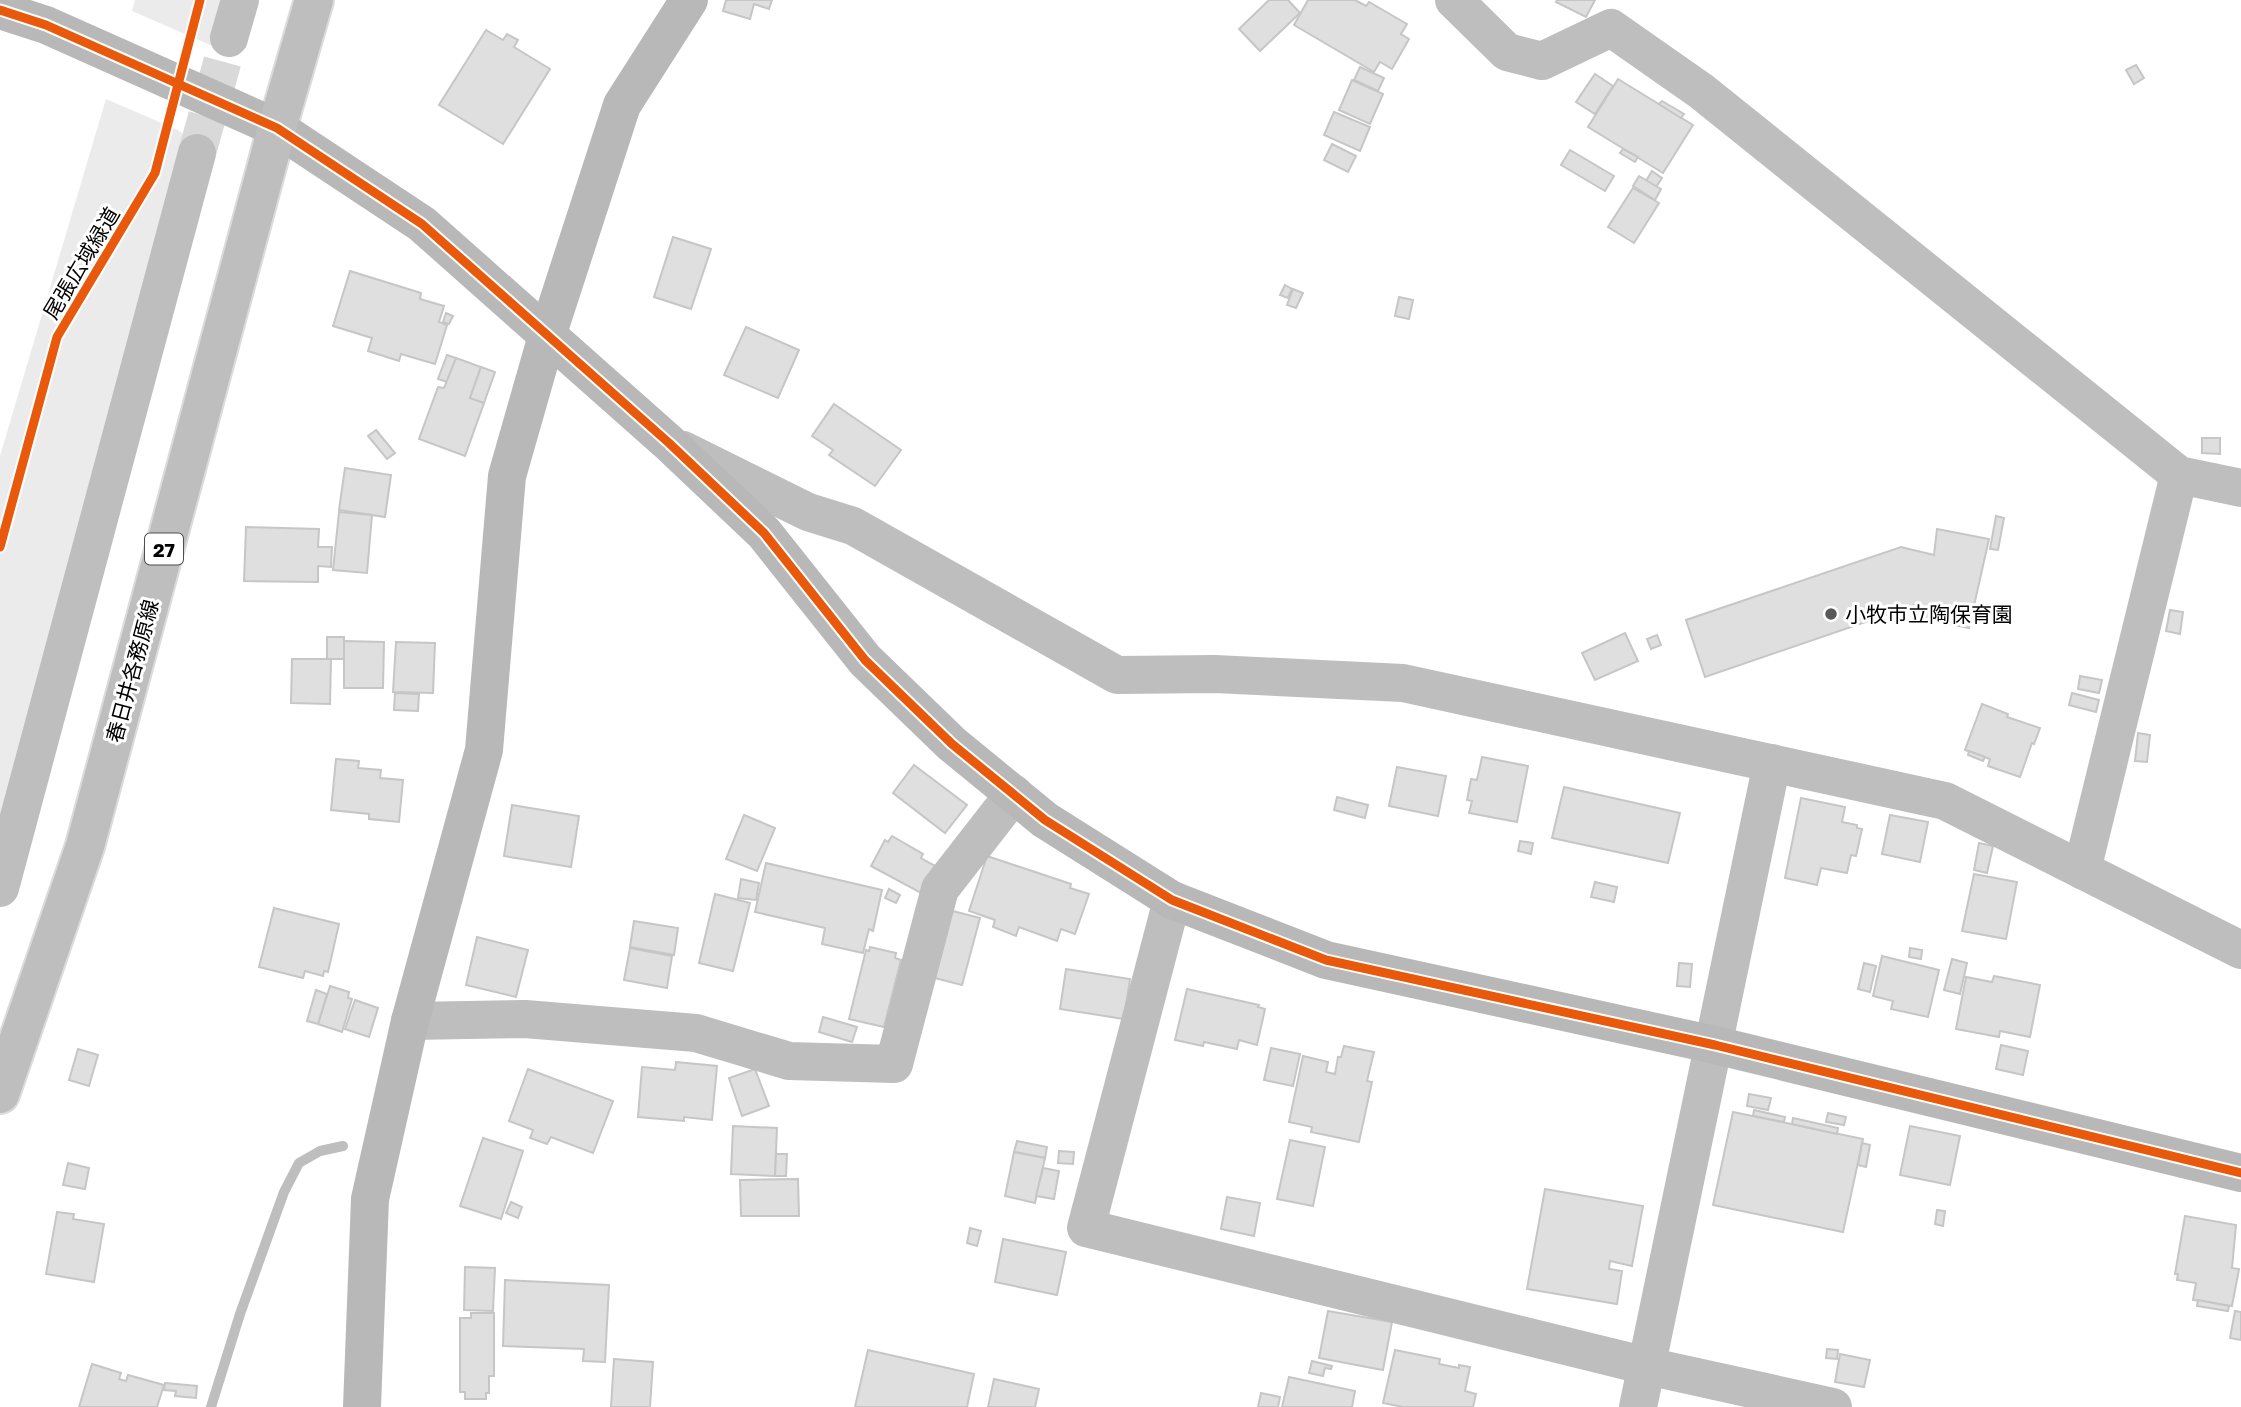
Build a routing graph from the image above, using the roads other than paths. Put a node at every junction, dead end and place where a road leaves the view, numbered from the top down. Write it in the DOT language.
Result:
graph roads {
  1 [pos="240,0"];
  2 [pos="314,0"];
  3 [pos="689,0"];
  4 [pos="1454,0"];
  5 [pos="0,10"];
  6 [pos="229,38"];
  7 [pos="277,128"];
  8 [pos="197,153"];
  9 [pos="548,336"];
  10 [pos="669,443"];
  11 [pos="2179,475"];
  12 [pos="2241,488"];
  13 [pos="1772,763"];
  14 [pos="1014,794"];
  15 [pos="2082,870"];
  16 [pos="0,888"];
  17 [pos="1172,900"];
  18 [pos="2241,950"];
  19 [pos="410,1021"];
  20 [pos="1715,1045"];
  21 [pos="0,1094"];
  22 [pos="2241,1173"];
  23 [pos="1647,1366"];
  24 [pos="362,1407"];
  25 [pos="1638,1407"];
  26 [pos="1833,1407"];
  1 -- 6 [label="street"];
  2 -- 7 [label="street, 春日井各務原線 / 27"];
  3 -- 9 [label="street"];
  4 -- 11 [label="street"];
  5 -- 7 [label="street"];
  7 -- 9 [label="street"];
  7 -- 21 [label="street, 春日井各務原線 / 27"];
  8 -- 16 [label="street"];
  9 -- 10 [label="street"];
  9 -- 19 [label="street"];
  10 -- 13 [label="street"];
  10 -- 14 [label="street"];
  11 -- 12 [label="street"];
  11 -- 15 [label="street"];
  13 -- 15 [label="street"];
  13 -- 20 [label="street"];
  14 -- 17 [label="street"];
  14 -- 19 [label="street"];
  15 -- 18 [label="street"];
  17 -- 20 [label="street"];
  17 -- 23 [label="street"];
  19 -- 24 [label="street"];
  20 -- 22 [label="street"];
  20 -- 23 [label="street"];
  23 -- 25 [label="street"];
  23 -- 26 [label="street"];
}
